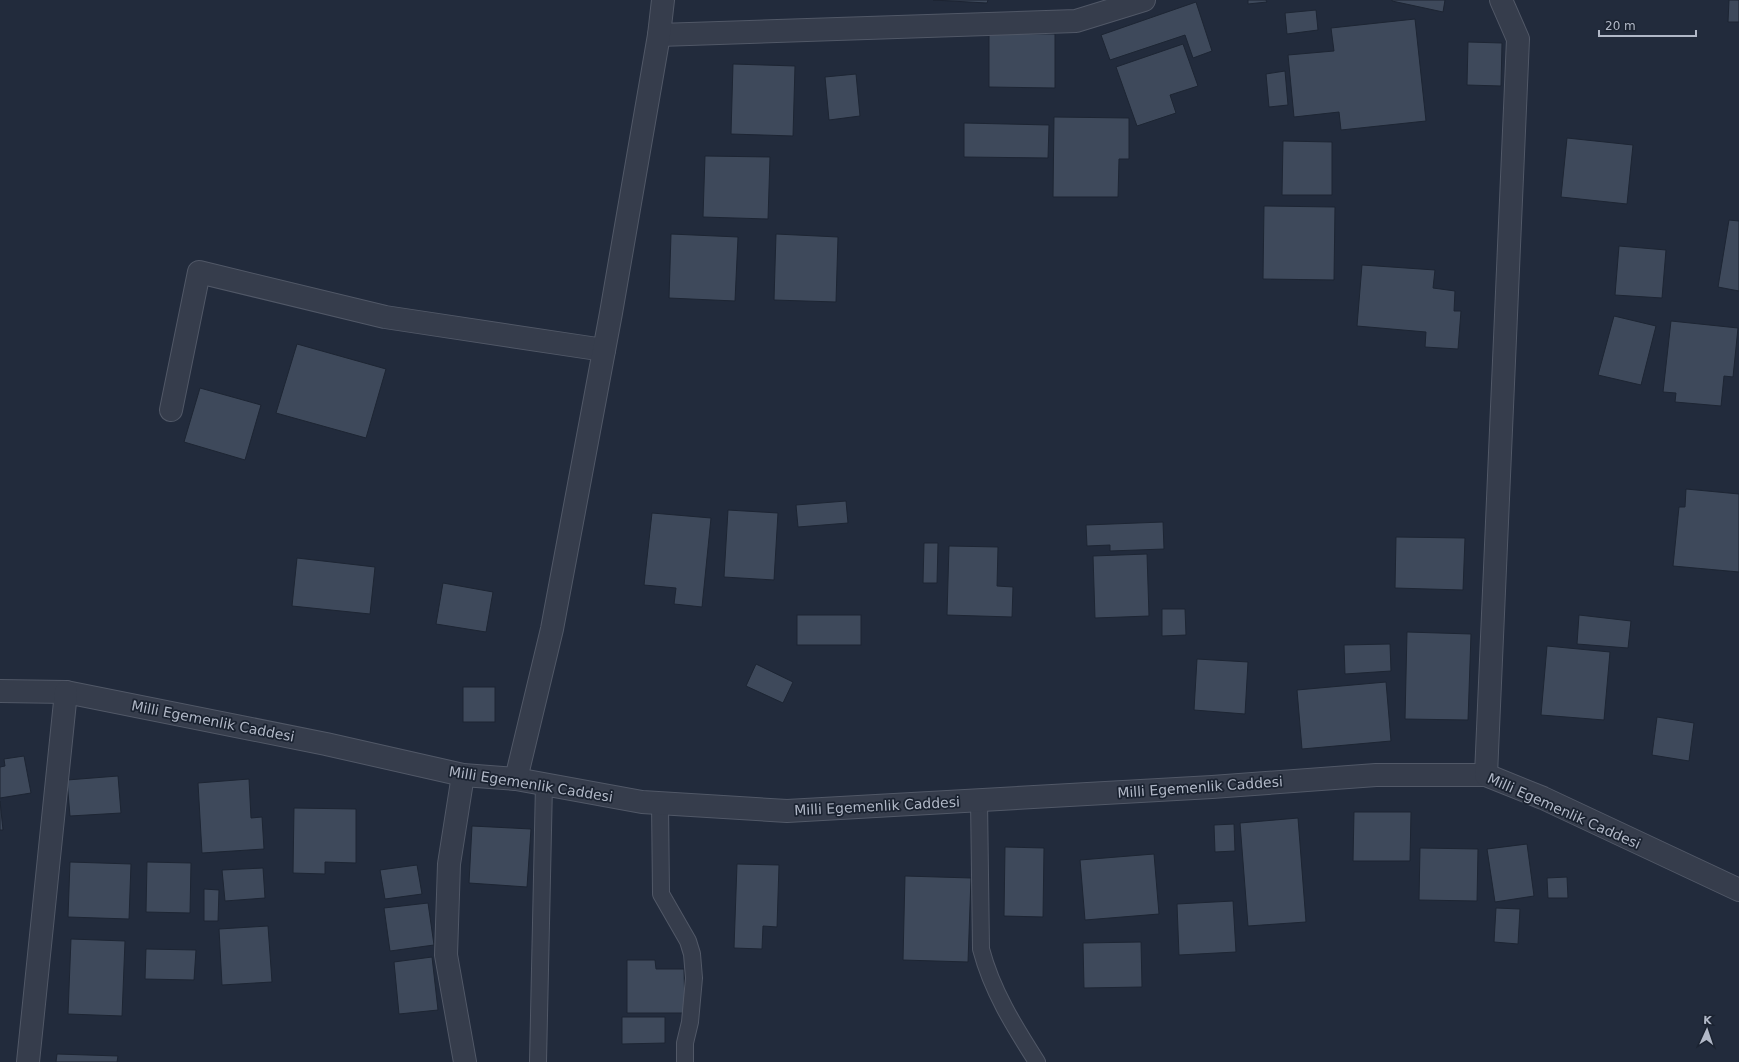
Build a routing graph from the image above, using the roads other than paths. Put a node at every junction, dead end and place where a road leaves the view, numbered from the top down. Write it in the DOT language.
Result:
graph roads {
  1 [pos="663,0"];
  2 [pos="1144,0"];
  3 [pos="1501,0"];
  4 [pos="659,35"];
  5 [pos="604,350"];
  6 [pos="171,410"];
  7 [pos="0,691"];
  8 [pos="66,692"];
  9 [pos="463,775"];
  10 [pos="1486,775"];
  11 [pos="516,779"];
  12 [pos="544,784"];
  13 [pos="978,800"];
  14 [pos="660,803"];
  15 [pos="1739,890"];
  16 [pos="28,1062"];
  17 [pos="465,1062"];
  18 [pos="538,1062"];
  19 [pos="685,1062"];
  20 [pos="1037,1062"];
  1 -- 4 [label="street"];
  2 -- 4 [label="street"];
  3 -- 10 [label="street"];
  4 -- 5 [label="street"];
  5 -- 6 [label="street"];
  5 -- 11 [label="street"];
  7 -- 8 [label="street, Milli Egemenlik Caddesi"];
  8 -- 9 [label="street, Milli Egemenlik Caddesi"];
  8 -- 16 [label="street"];
  9 -- 11 [label="street, Milli Egemenlik Caddesi"];
  9 -- 17 [label="street"];
  10 -- 13 [label="street, Milli Egemenlik Caddesi"];
  10 -- 15 [label="street, Milli Egemenlik Caddesi"];
  11 -- 12 [label="street, Milli Egemenlik Caddesi"];
  12 -- 14 [label="street, Milli Egemenlik Caddesi"];
  12 -- 18 [label="lane"];
  13 -- 14 [label="street, Milli Egemenlik Caddesi"];
  13 -- 20 [label="lane"];
  14 -- 19 [label="lane"];
}
